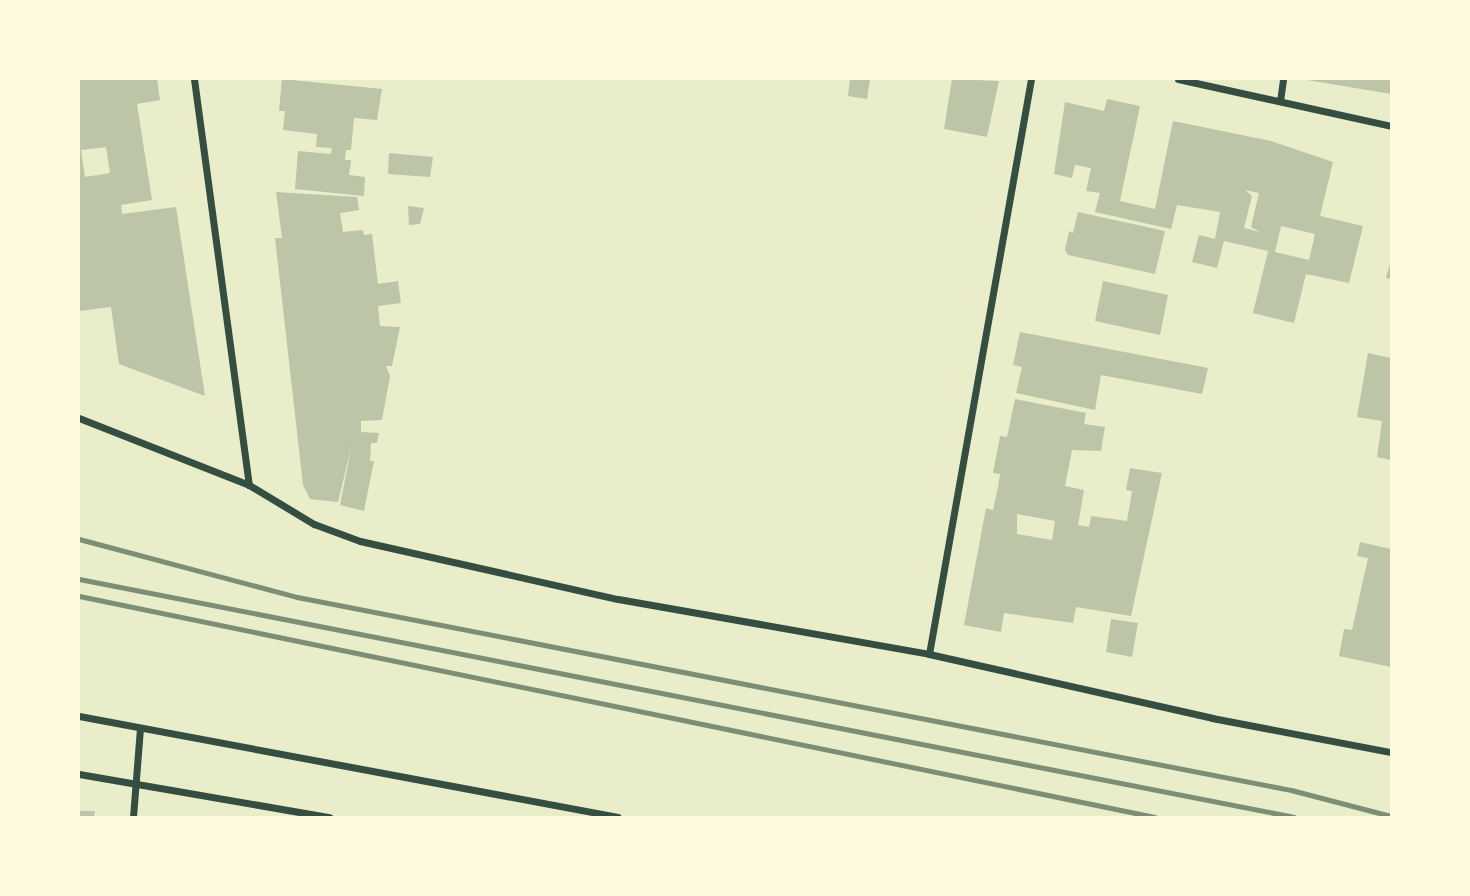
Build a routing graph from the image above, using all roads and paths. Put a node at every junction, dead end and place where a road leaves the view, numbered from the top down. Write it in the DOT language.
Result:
graph roads {
  1 [pos="194,79"];
  2 [pos="1031,79"];
  3 [pos="1178,79"];
  4 [pos="1283,79"];
  5 [pos="1280,100"];
  6 [pos="1391,127"];
  7 [pos="79,418"];
  8 [pos="249,485"];
  9 [pos="929,654"];
  10 [pos="79,716"];
  11 [pos="140,728"];
  12 [pos="1391,752"];
  13 [pos="79,774"];
  14 [pos="135,782"];
  15 [pos="133,817"];
  16 [pos="330,817"];
  17 [pos="618,817"];
  1 -- 8 [label="street"];
  2 -- 9 [label="street"];
  3 -- 5 [label="street"];
  4 -- 5 [label="street"];
  5 -- 6 [label="street"];
  7 -- 8 [label="street"];
  8 -- 9 [label="street"];
  9 -- 12 [label="street"];
  10 -- 11 [label="street"];
  11 -- 14 [label="street"];
  11 -- 17 [label="street"];
  13 -- 14 [label="street"];
  14 -- 15 [label="street"];
  14 -- 16 [label="street"];
}
